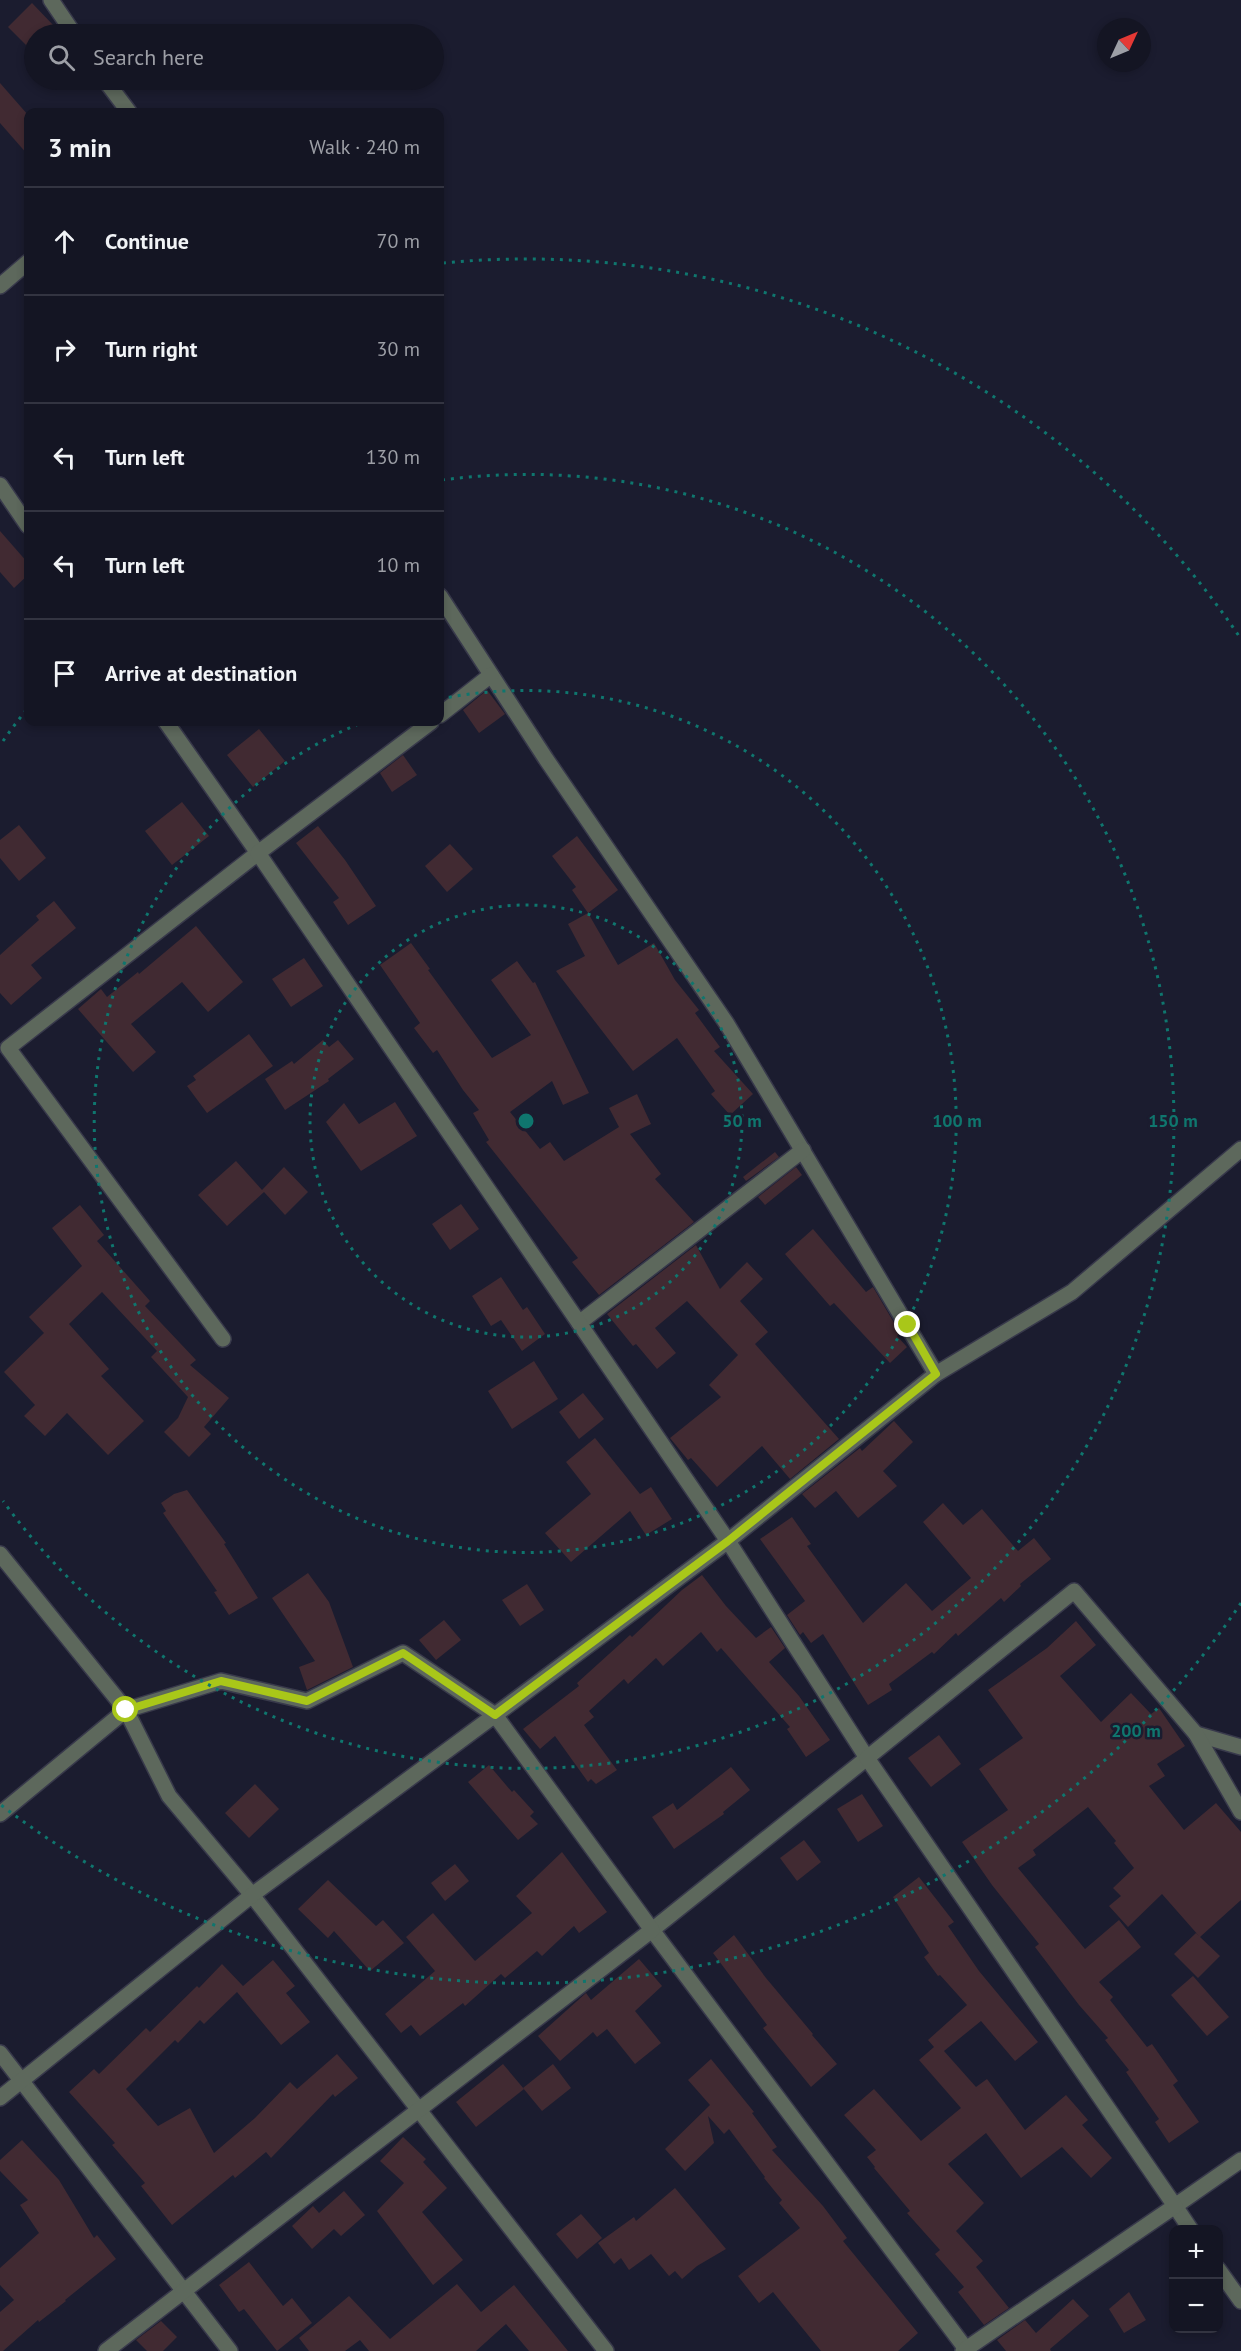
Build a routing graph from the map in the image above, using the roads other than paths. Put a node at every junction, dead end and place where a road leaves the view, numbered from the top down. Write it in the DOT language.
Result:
graph roads {
  1 [pos="51,0"];
  2 [pos="67,24"];
  3 [pos="112,90"];
  4 [pos="126,108"];
  5 [pos="24,265"];
  6 [pos="0,286"];
  7 [pos="0,485"];
  8 [pos="24,520"];
  9 [pos="444,602"];
  10 [pos="491,675"];
  11 [pos="444,712"];
  12 [pos="169,726"];
  13 [pos="425,726"];
  14 [pos="258,853"];
  15 [pos="3,1046"];
  16 [pos="1241,1149"];
  17 [pos="803,1150"];
  18 [pos="579,1323"];
  19 [pos="223,1339"];
  20 [pos="936,1374"];
  21 [pos="728,1541"];
  22 [pos="0,1554"];
  23 [pos="126,1710"];
  24 [pos="495,1715"];
  25 [pos="1196,1734"];
  26 [pos="1241,1747"];
  27 [pos="867,1758"];
  28 [pos="1241,1812"];
  29 [pos="0,1814"];
  30 [pos="252,1895"];
  31 [pos="652,1930"];
  32 [pos="0,2053"];
  33 [pos="21,2080"];
  34 [pos="0,2098"];
  35 [pos="418,2111"];
  36 [pos="1241,2160"];
  37 [pos="1175,2206"];
  38 [pos="1188,2225"];
  39 [pos="1223,2276"];
  40 [pos="183,2292"];
  41 [pos="1241,2301"];
  42 [pos="966,2350"];
  43 [pos="106,2351"];
  44 [pos="230,2351"];
  45 [pos="606,2351"];
  1 -- 2 [label="street"];
  3 -- 4 [label="street"];
  5 -- 6 [label="street"];
  7 -- 8 [label="street"];
  9 -- 10 [label="street"];
  10 -- 11 [label="street"];
  10 -- 17 [label="street"];
  12 -- 14 [label="street"];
  13 -- 14 [label="street"];
  14 -- 15 [label="street"];
  14 -- 18 [label="street"];
  15 -- 19 [label="street"];
  16 -- 20 [label="street"];
  17 -- 18 [label="street"];
  17 -- 20 [label="street"];
  18 -- 21 [label="street"];
  20 -- 21 [label="street"];
  21 -- 24 [label="street"];
  21 -- 27 [label="street"];
  22 -- 23 [label="street"];
  23 -- 24 [label="street"];
  23 -- 29 [label="street"];
  23 -- 30 [label="street"];
  24 -- 30 [label="street"];
  24 -- 31 [label="street"];
  25 -- 26 [label="street"];
  25 -- 27 [label="street"];
  25 -- 28 [label="street"];
  27 -- 31 [label="street"];
  27 -- 37 [label="street"];
  30 -- 33 [label="street"];
  30 -- 35 [label="street"];
  31 -- 35 [label="street"];
  31 -- 42 [label="street"];
  32 -- 33 [label="street"];
  33 -- 34 [label="street"];
  33 -- 40 [label="street"];
  35 -- 40 [label="street"];
  35 -- 45 [label="street"];
  36 -- 37 [label="street"];
  37 -- 38 [label="street"];
  37 -- 42 [label="street"];
  39 -- 41 [label="street"];
  40 -- 43 [label="street"];
  40 -- 44 [label="street"];
}
